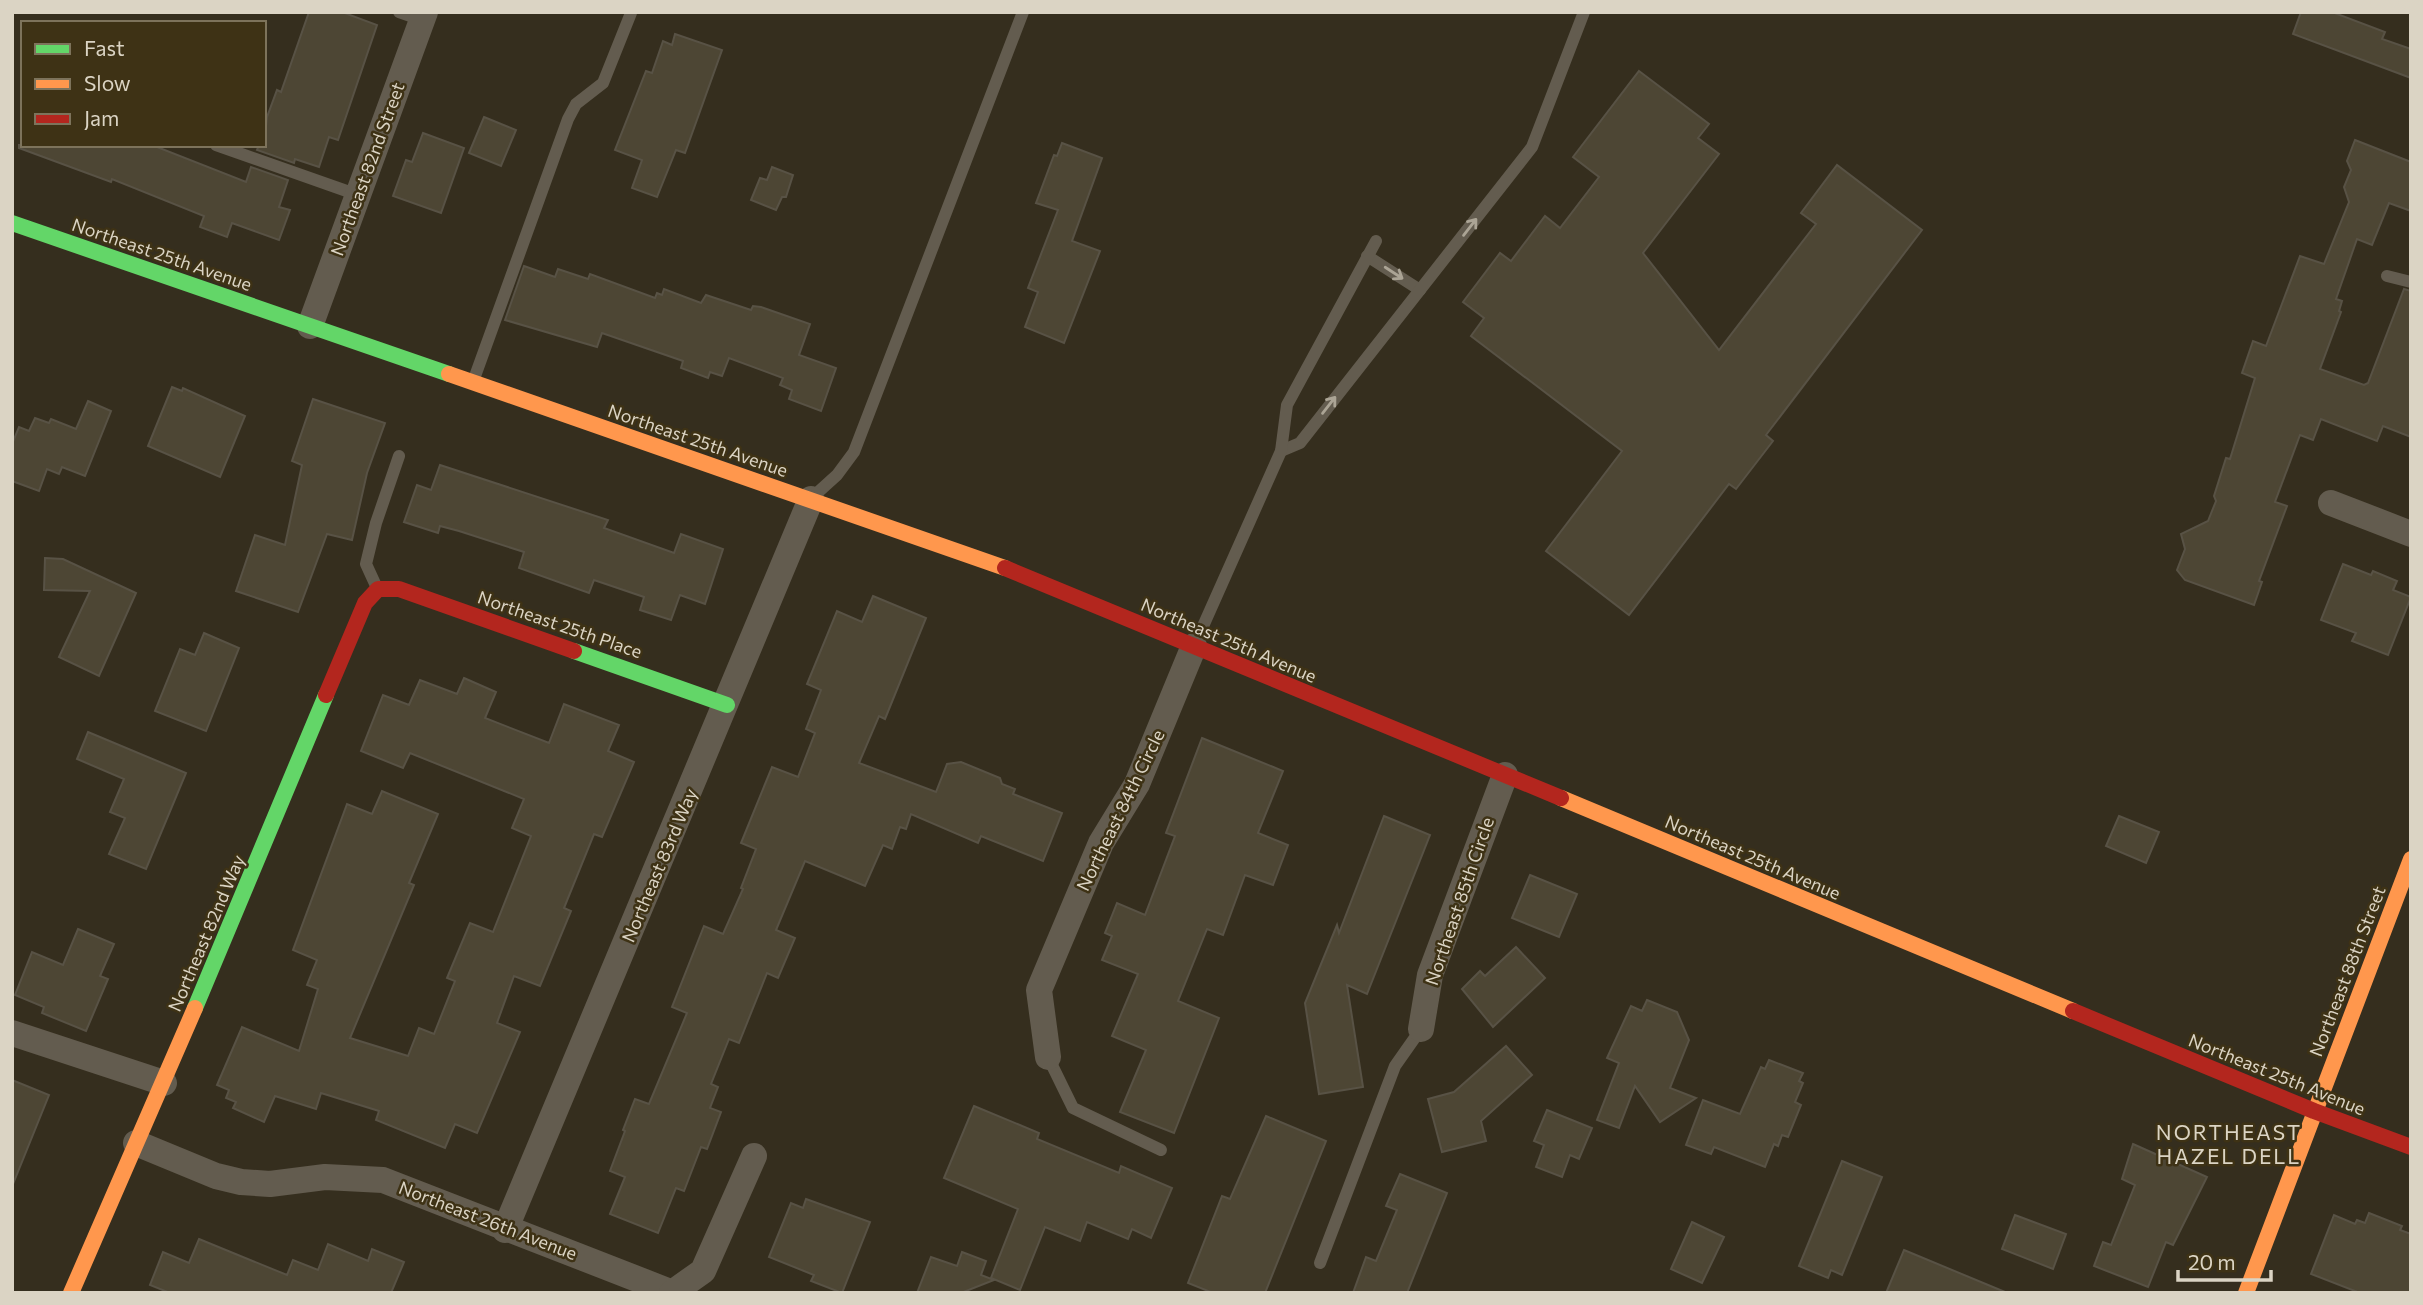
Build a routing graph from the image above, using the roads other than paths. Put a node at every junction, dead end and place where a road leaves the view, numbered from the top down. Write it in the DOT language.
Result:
graph roads {
  1 [pos="1023,12"];
  2 [pos="1584,12"];
  3 [pos="631,13"];
  4 [pos="415,15"];
  5 [pos="222,147"];
  6 [pos="358,195"];
  7 [pos="12,223"];
  8 [pos="1376,240"];
  9 [pos="1367,256"];
  10 [pos="2387,276"];
  11 [pos="2411,282"];
  12 [pos="1420,290"];
  13 [pos="310,326"];
  14 [pos="473,383"];
  15 [pos="1281,451"];
  16 [pos="399,456"];
  17 [pos="811,499"];
  18 [pos="2331,503"];
  19 [pos="2411,534"];
  20 [pos="377,589"];
  21 [pos="1194,646"];
  22 [pos="727,705"];
  23 [pos="1505,775"];
  24 [pos="2411,859"];
  25 [pos="1421,1029"];
  26 [pos="12,1033"];
  27 [pos="1048,1057"];
  28 [pos="164,1083"];
  29 [pos="2314,1111"];
  30 [pos="136,1143"];
  31 [pos="2411,1147"];
  32 [pos="1161,1150"];
  33 [pos="754,1156"];
  34 [pos="505,1230"];
  35 [pos="1320,1263"];
  36 [pos="71,1293"];
  37 [pos="672,1293"];
  38 [pos="2246,1293"];
  1 -- 17 [label="lane"];
  12 -- 2 [label="lane, one-way"];
  3 -- 14 [label="lane"];
  4 -- 6 [label="street, Northeast 82nd Street"];
  5 -- 6 [label="lane"];
  6 -- 13 [label="street, Northeast 82nd Street"];
  7 -- 13 [label="street, Northeast 25th Avenue"];
  8 -- 9 [label="lane"];
  9 -- 12 [label="lane, one-way"];
  9 -- 15 [label="lane"];
  10 -- 11 [label="lane"];
  15 -- 12 [label="lane, one-way"];
  13 -- 14 [label="street, Northeast 25th Avenue"];
  14 -- 17 [label="street, Northeast 25th Avenue"];
  15 -- 21 [label="lane"];
  16 -- 20 [label="lane"];
  17 -- 21 [label="street, Northeast 25th Avenue"];
  17 -- 22 [label="street, Northeast 83rd Way"];
  18 -- 19 [label="street"];
  20 -- 22 [label="street, Northeast 25th Place"];
  20 -- 28 [label="street, Northeast 82nd Way"];
  21 -- 23 [label="street, Northeast 25th Avenue"];
  21 -- 27 [label="street, Northeast 84th Circle"];
  22 -- 34 [label="street, Northeast 83rd Way"];
  23 -- 25 [label="street, Northeast 85th Circle"];
  23 -- 29 [label="street, Northeast 25th Avenue"];
  24 -- 29 [label="street, Northeast 88th Street"];
  25 -- 35 [label="lane"];
  26 -- 28 [label="street"];
  27 -- 32 [label="lane"];
  28 -- 30 [label="street, Northeast 82nd Way"];
  29 -- 31 [label="street, Northeast 25th Avenue"];
  29 -- 38 [label="street, Northeast 88th Street"];
  30 -- 34 [label="street, Northeast 26th Avenue"];
  30 -- 36 [label="street, Northeast 82nd Way"];
  33 -- 37 [label="street"];
  34 -- 37 [label="street, Northeast 26th Avenue"];
}
